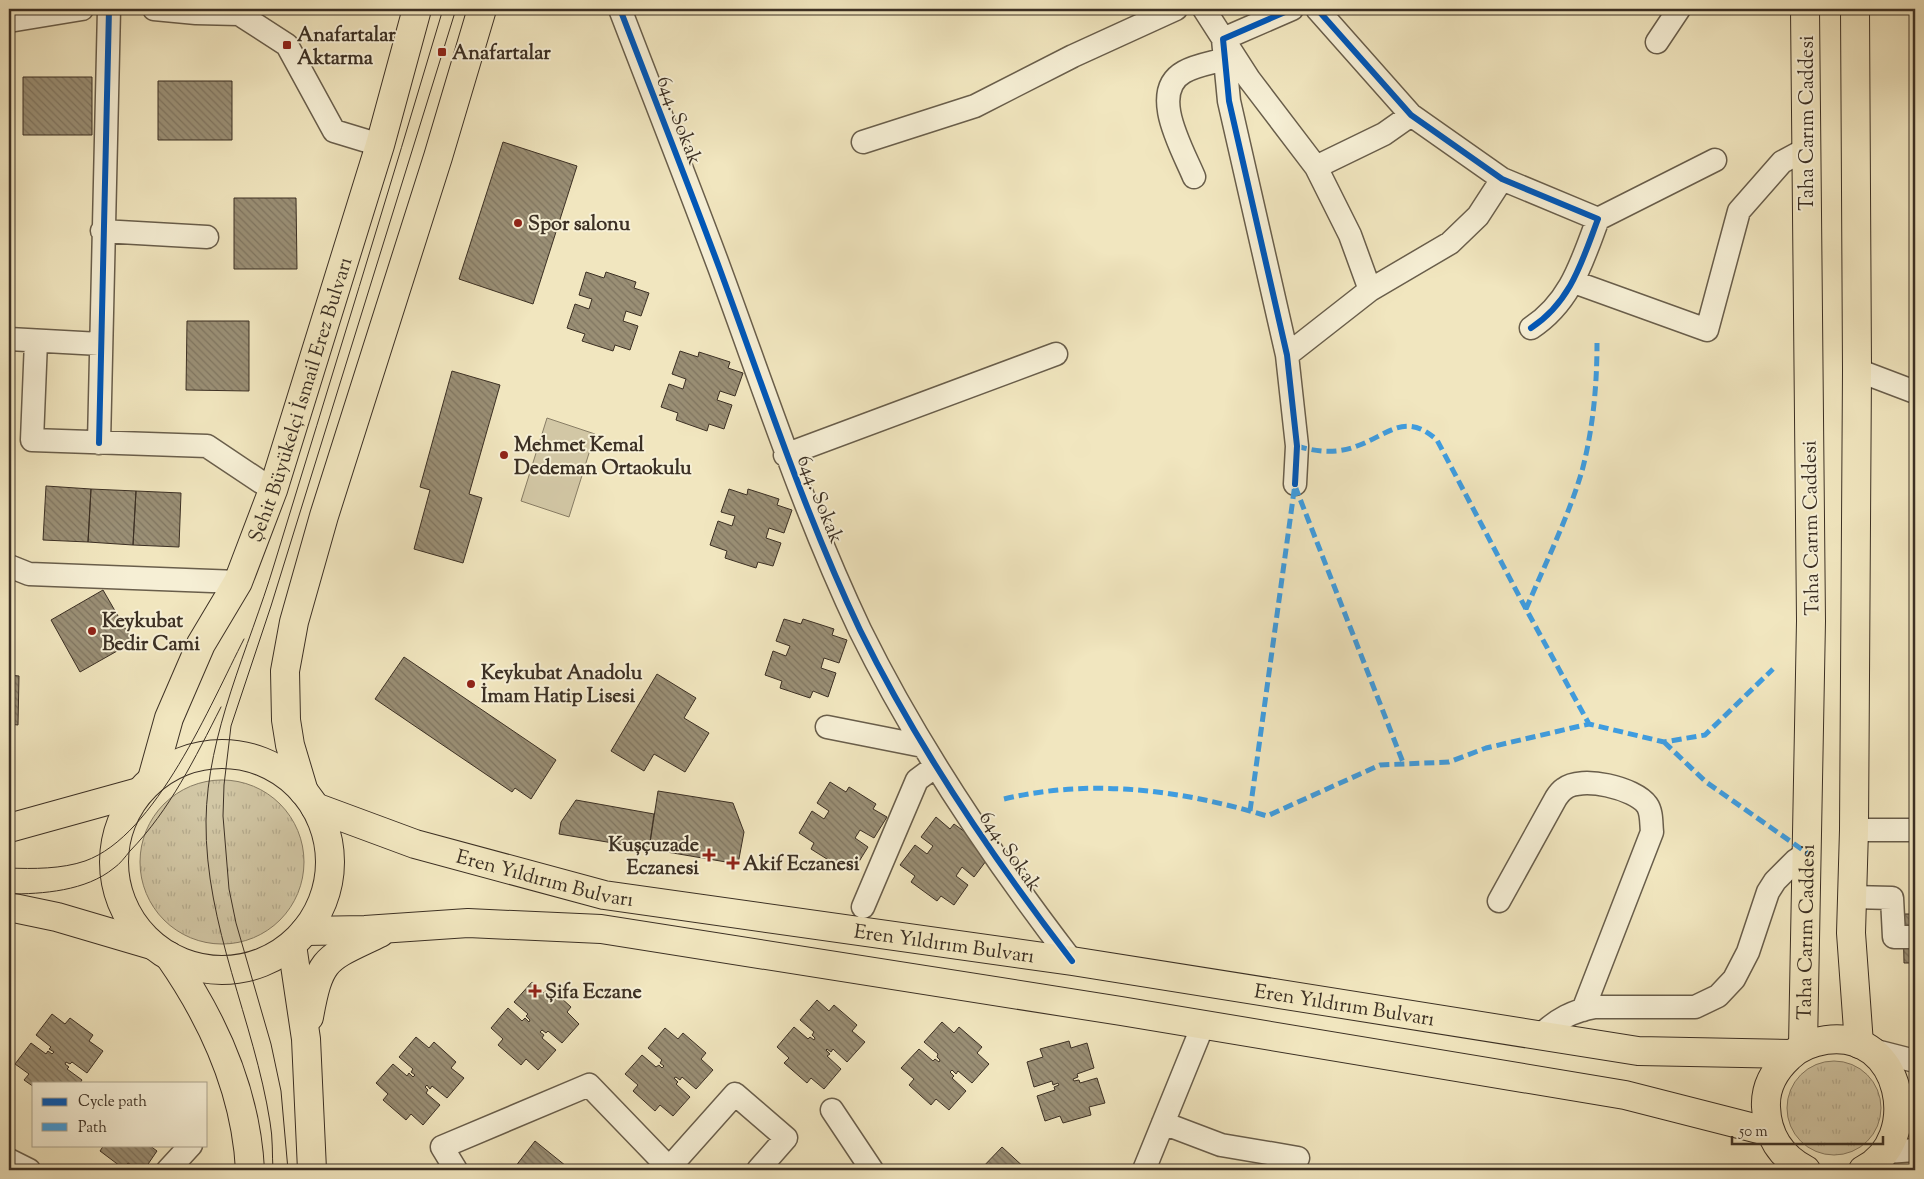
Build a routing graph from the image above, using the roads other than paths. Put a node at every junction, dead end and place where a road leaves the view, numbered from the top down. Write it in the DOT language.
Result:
graph roads {
  1 [pos="82,9"];
  2 [pos="108,9"];
  3 [pos="154,9"];
  4 [pos="417,9"];
  5 [pos="482,9"];
  6 [pos="620,9"];
  7 [pos="1176,9"];
  8 [pos="1204,9"];
  9 [pos="1292,9"];
  10 [pos="1317,9"];
  11 [pos="1679,9"];
  12 [pos="1806,9"];
  13 [pos="1855,9"];
  14 [pos="9,21"];
  15 [pos="1657,42"];
  16 [pos="1224,49"];
  17 [pos="1411,115"];
  18 [pos="863,142"];
  19 [pos="380,146"];
  20 [pos="1806,152"];
  21 [pos="1716,160"];
  22 [pos="1316,166"];
  23 [pos="1194,177"];
  24 [pos="1502,178"];
  25 [pos="1598,219"];
  26 [pos="102,231"];
  27 [pos="207,237"];
  28 [pos="1574,282"];
  29 [pos="1370,290"];
  30 [pos="1531,328"];
  31 [pos="9,339"];
  32 [pos="36,341"];
  33 [pos="100,344"];
  34 [pos="1056,354"];
  35 [pos="1287,355"];
  36 [pos="1857,370"];
  37 [pos="1915,392"];
  38 [pos="98,443"];
  39 [pos="786,454"];
  40 [pos="1295,484"];
  41 [pos="273,490"];
  42 [pos="9,566"];
  43 [pos="238,582"];
  44 [pos="827,727"];
  45 [pos="923,746"];
  46 [pos="936,766"];
  47 [pos="146,786"];
  48 [pos="310,800"];
  49 [pos="9,828"];
  50 [pos="1854,830"];
  51 [pos="1915,830"];
  52 [pos="1808,853"];
  53 [pos="1852,897"];
  54 [pos="1499,901"];
  55 [pos="863,906"];
  56 [pos="9,907"];
  57 [pos="392,927"];
  58 [pos="1915,937"];
  59 [pos="299,938"];
  60 [pos="161,950"];
  61 [pos="1072,961"];
  62 [pos="1583,1010"];
  63 [pos="1203,1025"];
  64 [pos="1541,1035"];
  65 [pos="306,1039"];
  66 [pos="1866,1047"];
  67 [pos="1797,1050"];
  68 [pos="1915,1061"];
  69 [pos="832,1110"];
  70 [pos="1163,1123"];
  71 [pos="191,1146"];
  72 [pos="1776,1149"];
  73 [pos="1915,1150"];
  74 [pos="1298,1158"];
  75 [pos="9,1160"];
  76 [pos="1875,1163"];
  77 [pos="670,1169"];
  78 [pos="29,1170"];
  79 [pos="168,1170"];
  80 [pos="250,1170"];
  81 [pos="312,1170"];
  82 [pos="456,1170"];
  83 [pos="758,1170"];
  84 [pos="872,1170"];
  85 [pos="1144,1170"];
  86 [pos="1806,1170"];
  1 -- 14 [label="street"];
  2 -- 26 [label="street"];
  3 -- 19 [label="street"];
  4 -- 19 [label="main road, Şehit Büyükelçi İsmail Erez Bulvarı"];
  5 -- 48 [label="main road"];
  6 -- 39 [label="street, 644. Sokak"];
  7 -- 18 [label="street"];
  8 -- 16 [label="street"];
  9 -- 16 [label="street"];
  10 -- 17 [label="street"];
  11 -- 15 [label="street"];
  12 -- 20 [label="main road, Taha Carım Caddesi"];
  13 -- 36 [label="main road"];
  16 -- 22 [label="street"];
  16 -- 23 [label="street"];
  16 -- 35 [label="street"];
  17 -- 22 [label="street"];
  17 -- 24 [label="street"];
  19 -- 41 [label="main road, Şehit Büyükelçi İsmail Erez Bulvarı"];
  20 -- 28 [label="street"];
  20 -- 52 [label="main road, Taha Carım Caddesi"];
  21 -- 25 [label="street"];
  22 -- 29 [label="street"];
  24 -- 25 [label="street"];
  24 -- 29 [label="street"];
  25 -- 28 [label="street"];
  26 -- 27 [label="street"];
  26 -- 33 [label="street"];
  28 -- 30 [label="street"];
  29 -- 35 [label="street"];
  31 -- 32 [label="street"];
  32 -- 33 [label="street"];
  32 -- 38 [label="street"];
  33 -- 38 [label="street"];
  34 -- 39 [label="street"];
  35 -- 40 [label="street"];
  36 -- 37 [label="street"];
  36 -- 50 [label="main road"];
  38 -- 41 [label="street"];
  39 -- 45 [label="street, 644. Sokak"];
  41 -- 43 [label="main road, Şehit Büyükelçi İsmail Erez Bulvarı"];
  42 -- 43 [label="street"];
  43 -- 47 [label="main road, Şehit Büyükelçi İsmail Erez Bulvarı"];
  44 -- 45 [label="street"];
  45 -- 46 [label="street, 644. Sokak"];
  46 -- 55 [label="street"];
  46 -- 61 [label="street, 644. Sokak"];
  47 -- 48 [label="main road"];
  47 -- 49 [label="main road"];
  47 -- 60 [label="main road"];
  48 -- 59 [label="main road"];
  48 -- 61 [label="main road, Eren Yıldırım Bulvarı"];
  50 -- 51 [label="street"];
  50 -- 53 [label="main road"];
  52 -- 62 [label="street"];
  52 -- 67 [label="main road, Taha Carım Caddesi"];
  53 -- 58 [label="street"];
  53 -- 66 [label="main road"];
  54 -- 62 [label="street"];
  56 -- 60 [label="main road"];
  57 -- 59 [label="main road, Eren Yıldırım Bulvarı"];
  57 -- 63 [label="main road, Eren Yıldırım Bulvarı"];
  57 -- 65 [label="main road"];
  59 -- 60 [label="main road"];
  59 -- 65 [label="main road"];
  60 -- 80 [label="main road"];
  61 -- 64 [label="main road, Eren Yıldırım Bulvarı"];
  62 -- 64 [label="street"];
  63 -- 70 [label="street"];
  63 -- 72 [label="main road, Eren Yıldırım Bulvarı"];
  64 -- 67 [label="main road, Eren Yıldırım Bulvarı"];
  65 -- 81 [label="main road"];
  66 -- 67 [label="main road, Eren Yıldırım Bulvarı"];
  66 -- 68 [label="street"];
  66 -- 76 [label="main road"];
  67 -- 72 [label="main road"];
  69 -- 84 [label="street"];
  70 -- 74 [label="street"];
  70 -- 85 [label="street"];
  71 -- 79 [label="street"];
  72 -- 86 [label="main road"];
  73 -- 76 [label="street"];
  75 -- 78 [label="street"];
  77 -- 82 [label="street"];
  77 -- 83 [label="street"];
}
